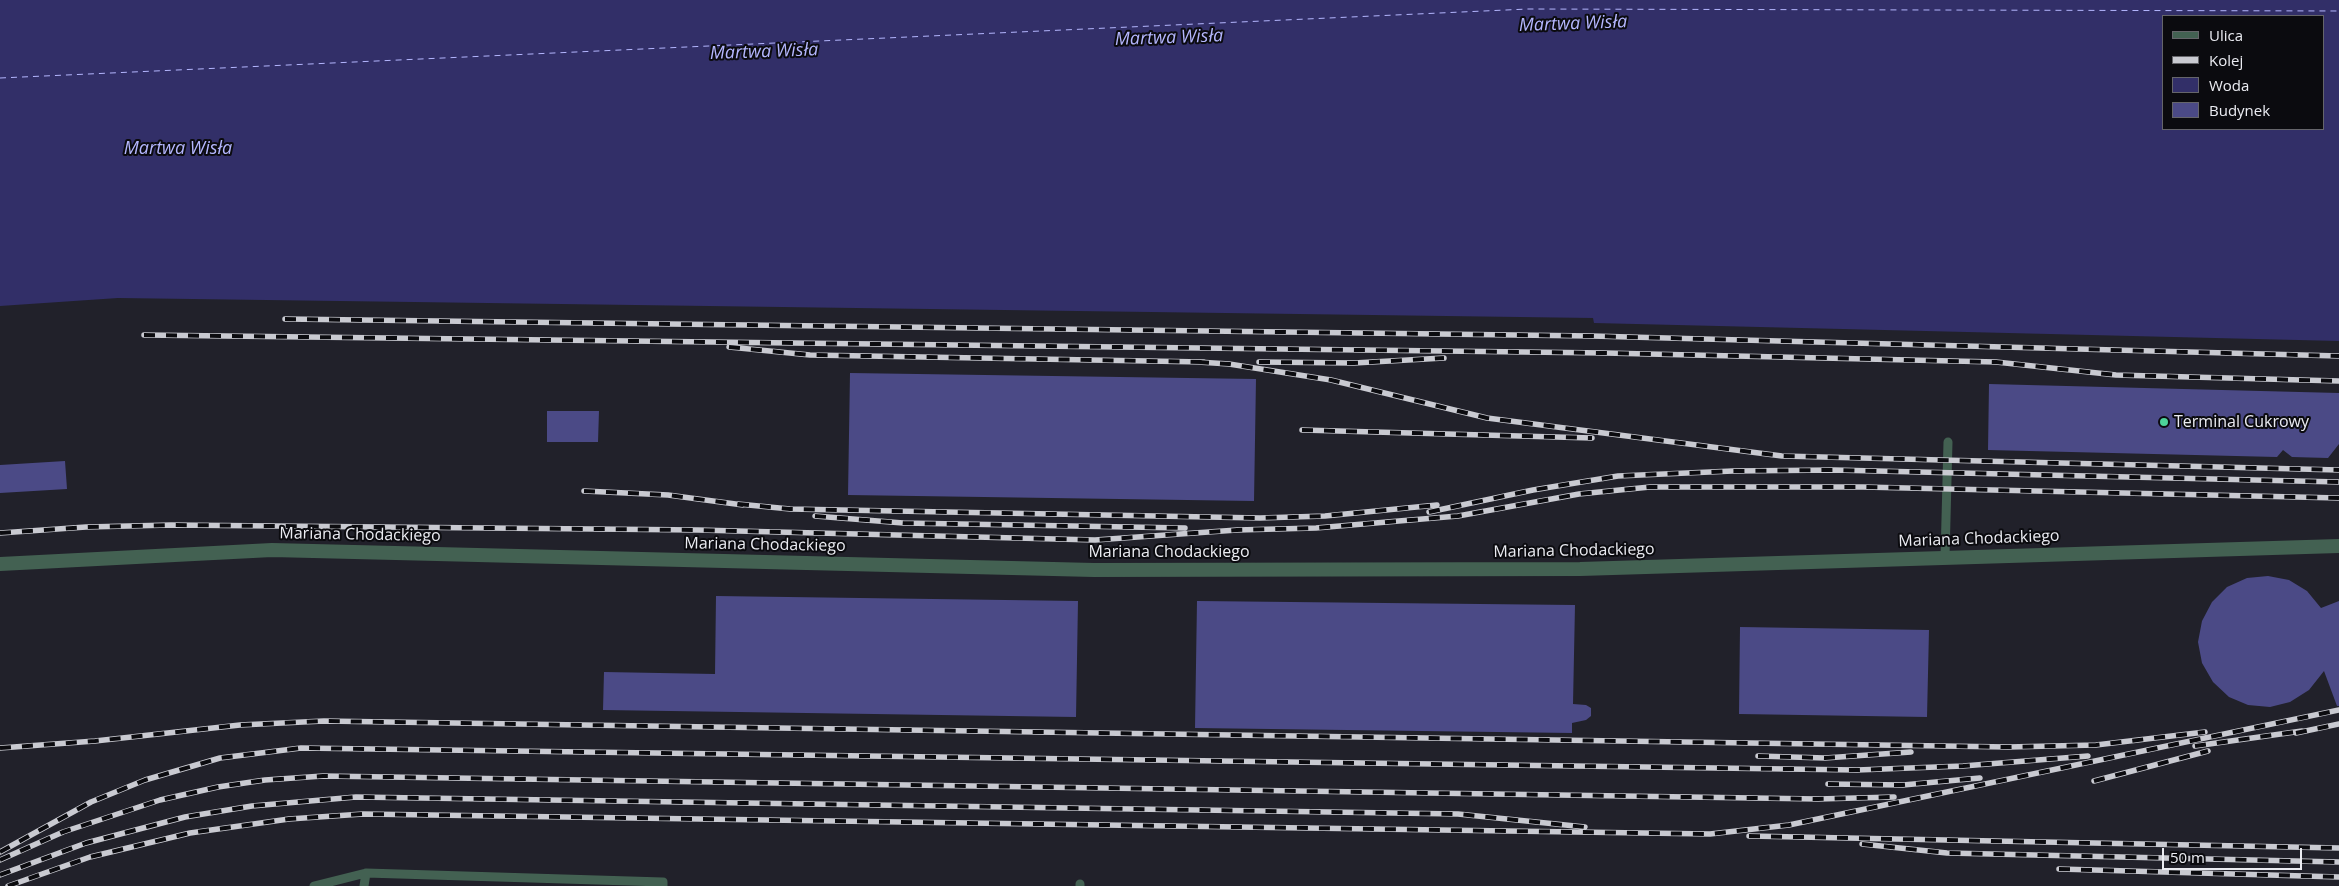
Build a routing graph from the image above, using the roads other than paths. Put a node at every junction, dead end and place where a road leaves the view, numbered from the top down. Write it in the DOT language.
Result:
graph roads {
  1 [pos="1948,442"];
  2 [pos="2339,546"];
  3 [pos="1945,558"];
  4 [pos="0,564"];
  5 [pos="366,873"];
  6 [pos="314,886"];
  7 [pos="364,886"];
  8 [pos="662,886"];
  1 -- 3 [label="lane"];
  2 -- 3 [label="street, Mariana Chodackiego"];
  3 -- 4 [label="street, Mariana Chodackiego"];
  5 -- 6 [label="lane"];
  5 -- 7 [label="lane"];
  5 -- 8 [label="lane"];
}
